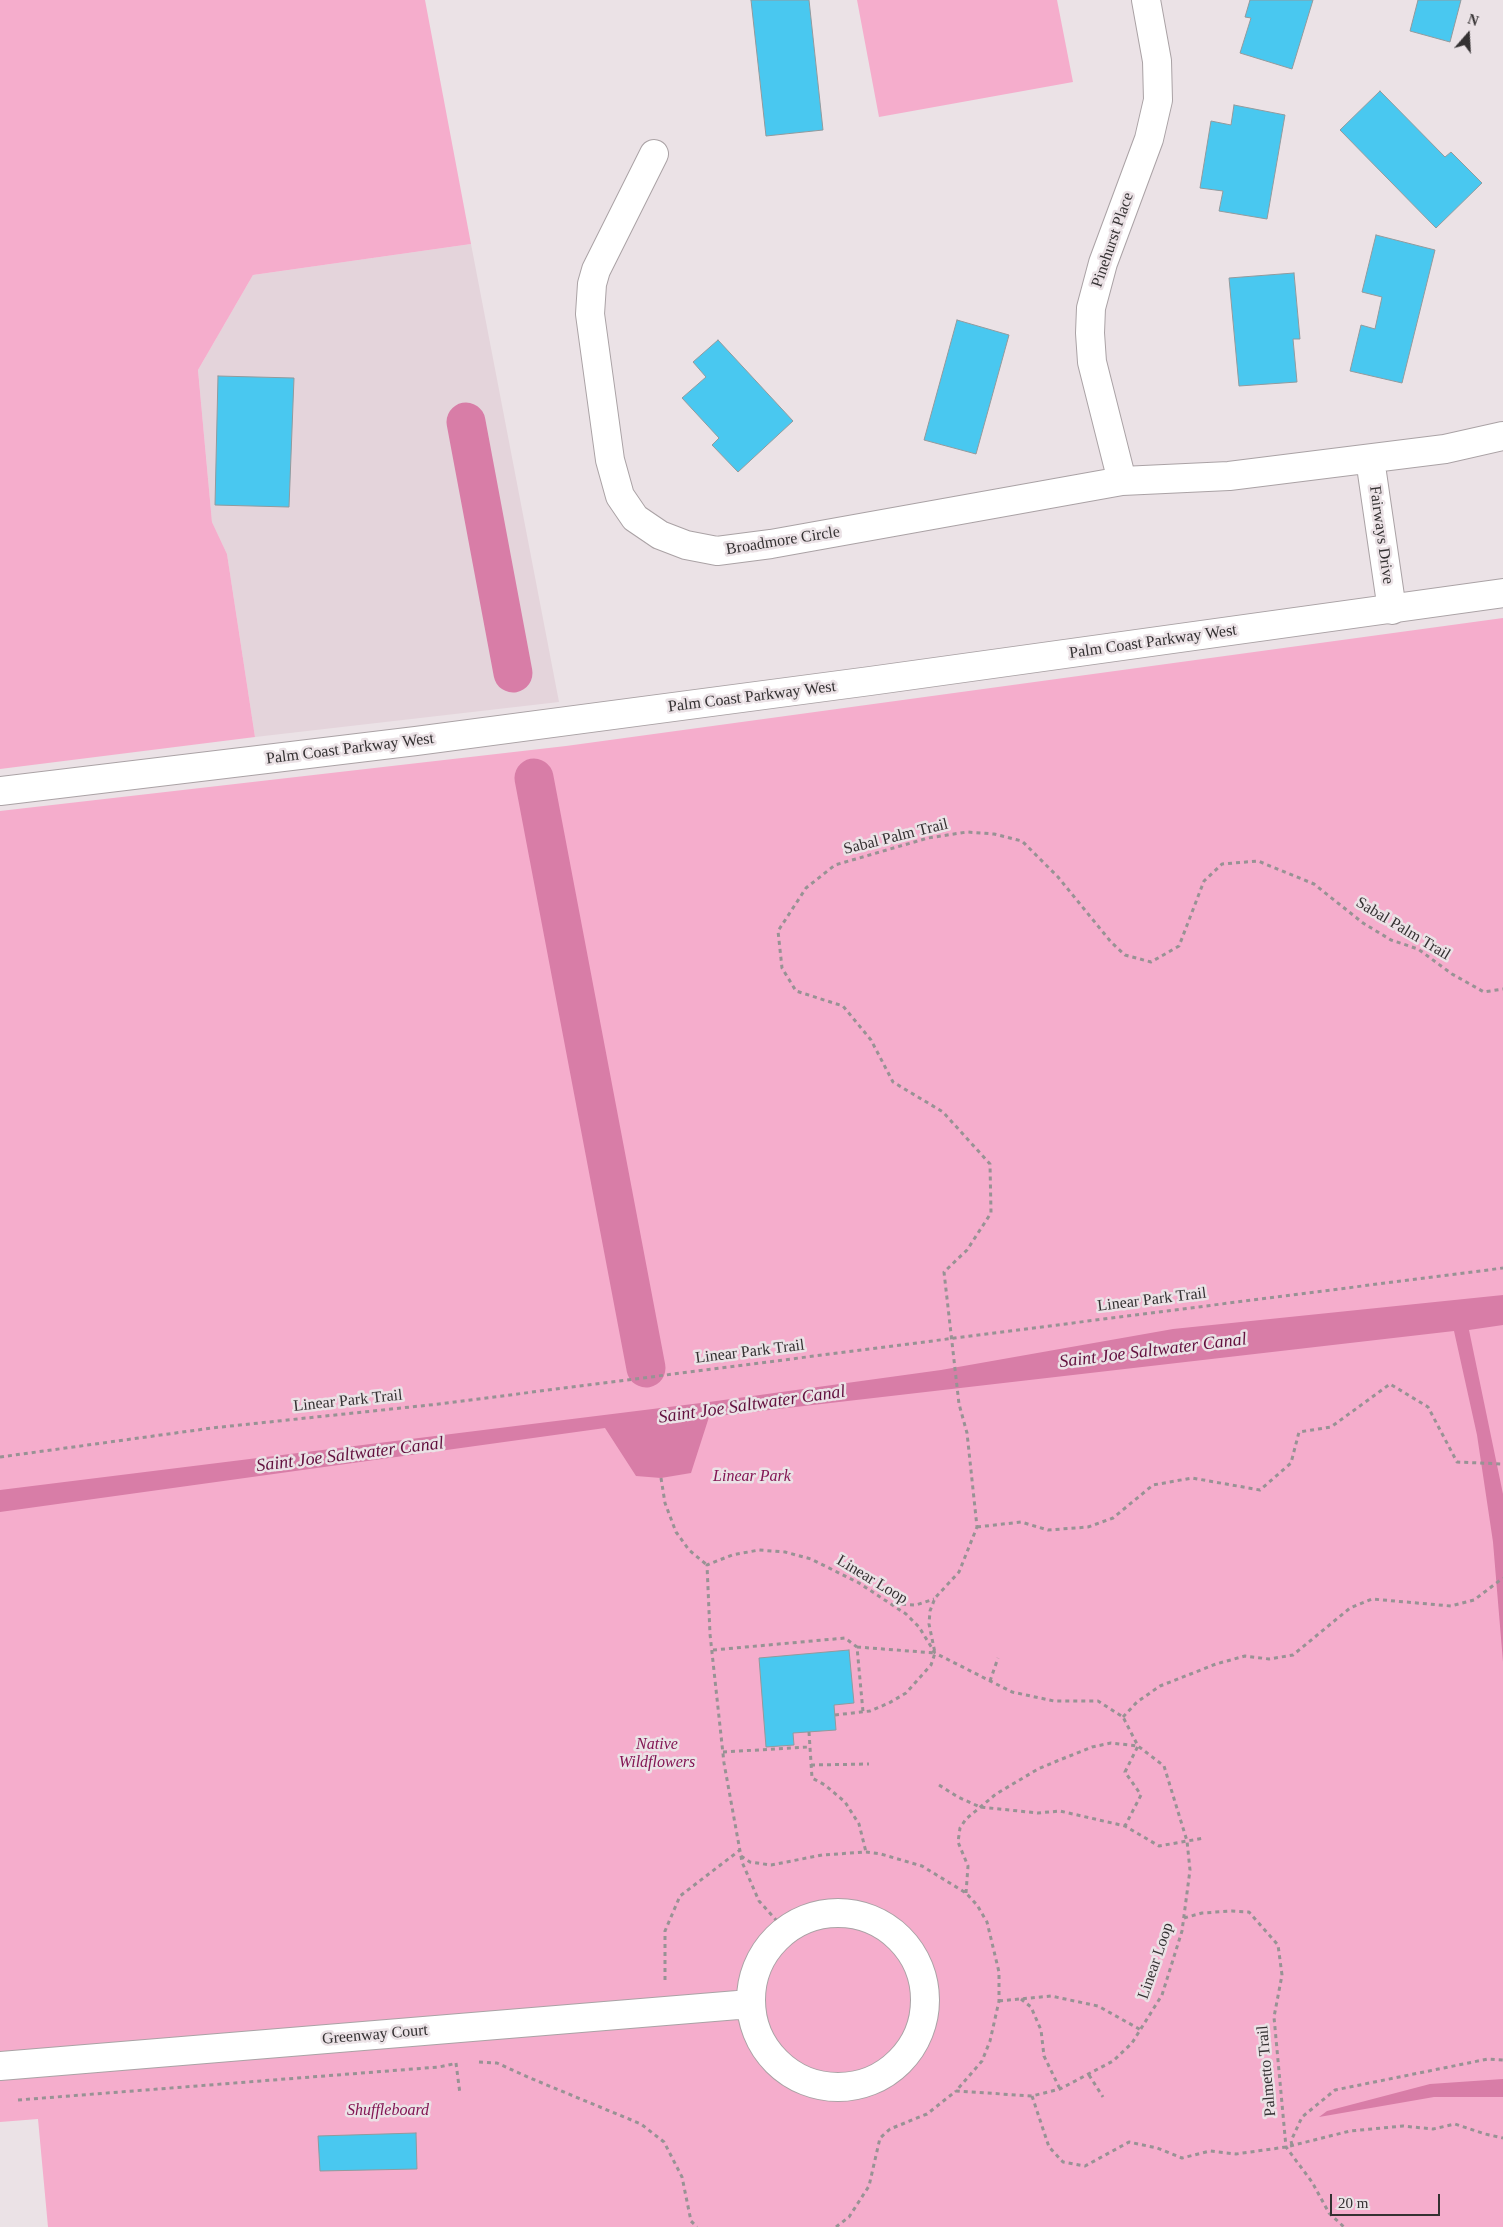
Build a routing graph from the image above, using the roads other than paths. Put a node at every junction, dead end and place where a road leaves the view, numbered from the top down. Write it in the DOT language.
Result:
graph roads {
  1 [pos="1146,0"];
  2 [pos="654,154"];
  3 [pos="1503,436"];
  4 [pos="1370,459"];
  5 [pos="1122,481"];
  6 [pos="1503,593"];
  7 [pos="1392,610"];
  8 [pos="0,791"];
  9 [pos="750,2004"];
  10 [pos="0,2066"];
  1 -- 5 [label="street, Pinehurst Place"];
  2 -- 5 [label="street, Broadmore Circle"];
  3 -- 4 [label="street"];
  4 -- 5 [label="street, Broadmore Circle"];
  4 -- 7 [label="street, Fairways Drive"];
  6 -- 7 [label="street, Palm Coast Parkway West"];
  7 -- 8 [label="street, Palm Coast Parkway West"];
  9 -- 9 [label="street"];
  9 -- 10 [label="street, Greenway Court"];
}
